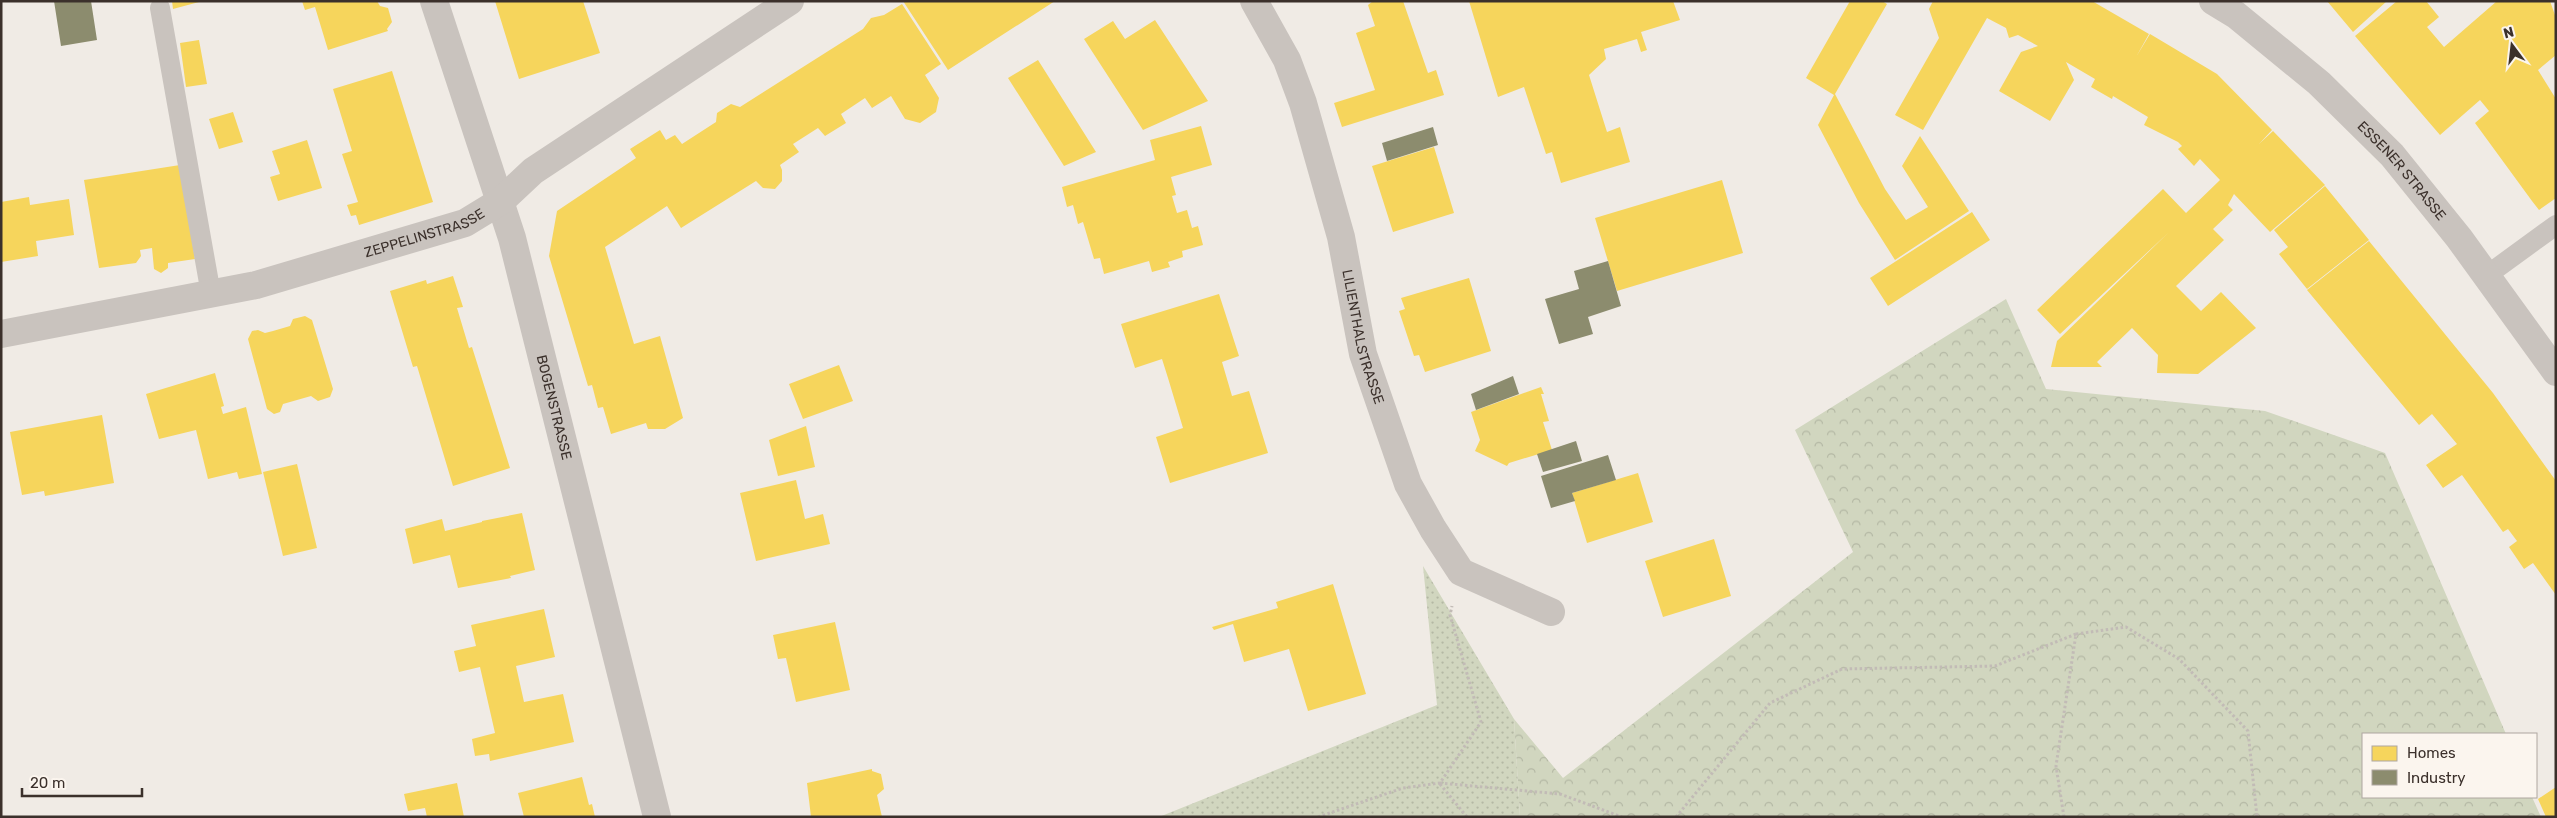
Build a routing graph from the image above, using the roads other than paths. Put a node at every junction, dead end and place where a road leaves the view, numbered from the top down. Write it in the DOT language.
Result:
graph roads {
  1 [pos="434,1"];
  2 [pos="790,1"];
  3 [pos="1254,1"];
  4 [pos="2213,1"];
  5 [pos="160,8"];
  6 [pos="501,201"];
  7 [pos="2556,226"];
  8 [pos="2486,276"];
  9 [pos="211,294"];
  10 [pos="1,334"];
  11 [pos="2556,372"];
  12 [pos="1551,612"];
  13 [pos="657,817"];
  1 -- 6 [label="street, BOGENSTRASSE"];
  2 -- 6 [label="street, ZEPPELINSTRASSE"];
  3 -- 12 [label="street, LILIENTHALSTRASSE"];
  4 -- 8 [label="street, ESSENER STRASSE"];
  5 -- 9 [label="lane"];
  6 -- 9 [label="street, ZEPPELINSTRASSE"];
  6 -- 13 [label="street, BOGENSTRASSE"];
  7 -- 8 [label="lane"];
  8 -- 11 [label="street, ESSENER STRASSE"];
  9 -- 10 [label="street, ZEPPELINSTRASSE"];
}
